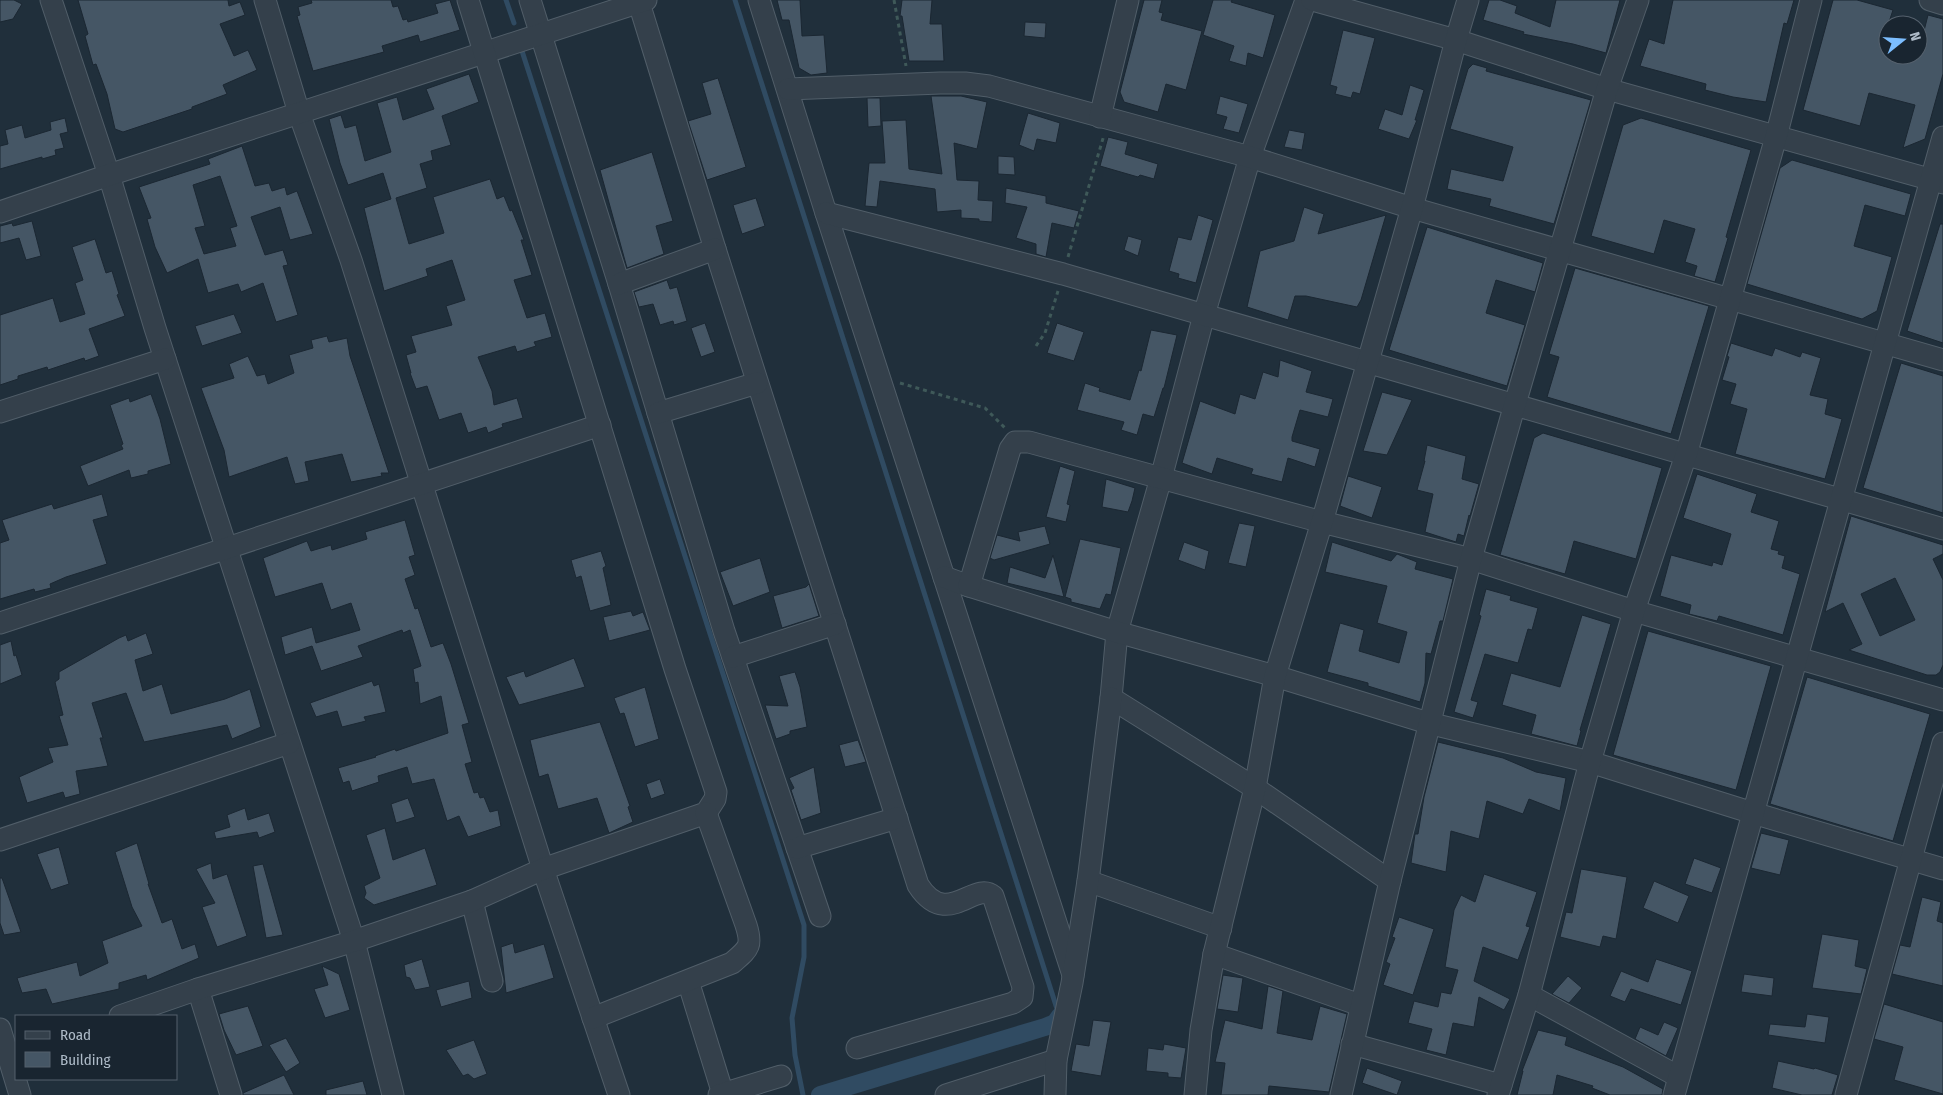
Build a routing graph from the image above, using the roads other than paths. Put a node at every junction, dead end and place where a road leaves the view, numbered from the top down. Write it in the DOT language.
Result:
graph roads {
  1 [pos="51,0"];
  2 [pos="265,0"];
  3 [pos="468,0"];
  4 [pos="530,0"];
  5 [pos="759,0"];
  6 [pos="1128,0"];
  7 [pos="1306,0"];
  8 [pos="1312,0"];
  9 [pos="1468,0"];
  10 [pos="1638,0"];
  11 [pos="1811,0"];
  12 [pos="1930,0"];
  13 [pos="643,1"];
  14 [pos="1943,4"];
  15 [pos="540,34"];
  16 [pos="1456,40"];
  17 [pos="484,52"];
  18 [pos="788,89"];
  19 [pos="1607,89"];
  20 [pos="299,113"];
  21 [pos="1104,118"];
  22 [pos="1776,137"];
  23 [pos="1943,138"];
  24 [pos="1250,158"];
  25 [pos="109,175"];
  26 [pos="1937,181"];
  27 [pos="1412,208"];
  28 [pos="0,212"];
  29 [pos="826,213"];
  30 [pos="715,249"];
  31 [pos="1561,250"];
  32 [pos="619,284"];
  33 [pos="1730,299"];
  34 [pos="1204,315"];
  35 [pos="1885,343"];
  36 [pos="165,359"];
  37 [pos="1943,360"];
  38 [pos="1368,362"];
  39 [pos="758,383"];
  40 [pos="1515,404"];
  41 [pos="0,412"];
  42 [pos="658,413"];
  43 [pos="600,425"];
  44 [pos="1686,455"];
  45 [pos="1161,478"];
  46 [pos="422,484"];
  47 [pos="1841,500"];
  48 [pos="1322,522"];
  49 [pos="1943,529"];
  50 [pos="226,549"];
  51 [pos="1472,559"];
  52 [pos="944,576"];
  53 [pos="969,586"];
  54 [pos="1634,611"];
  55 [pos="0,623"];
  56 [pos="834,624"];
  57 [pos="1117,632"];
  58 [pos="733,657"];
  59 [pos="1796,658"];
  60 [pos="1276,676"];
  61 [pos="1111,698"];
  62 [pos="1943,700"];
  63 [pos="1428,724"];
  64 [pos="289,743"];
  65 [pos="1943,743"];
  66 [pos="1590,762"];
  67 [pos="1255,788"];
  68 [pos="706,813"];
  69 [pos="1753,813"];
  70 [pos="897,818"];
  71 [pos="0,840"];
  72 [pos="797,848"];
  73 [pos="1910,859"];
  74 [pos="1943,869"];
  75 [pos="543,870"];
  76 [pos="1088,881"];
  77 [pos="1390,881"];
  78 [pos="472,900"];
  79 [pos="820,916"];
  80 [pos="1221,928"];
  81 [pos="354,941"];
  82 [pos="1214,954"];
  83 [pos="1073,975"];
  84 [pos="492,981"];
  85 [pos="688,981"];
  86 [pos="198,989"];
  87 [pos="1529,995"];
  88 [pos="1360,1005"];
  89 [pos="123,1015"];
  90 [pos="593,1018"];
  91 [pos="0,1029"];
  92 [pos="1352,1044"];
  93 [pos="857,1048"];
  94 [pos="8,1055"];
  95 [pos="1056,1060"];
  96 [pos="781,1076"];
  97 [pos="15,1078"];
  98 [pos="16,1080"];
  99 [pos="1676,1086"];
  100 [pos="1499,1090"];
  101 [pos="721,1094"];
  102 [pos="20,1095"];
  103 [pos="231,1095"];
  104 [pos="393,1095"];
  105 [pos="619,1095"];
  106 [pos="946,1095"];
  107 [pos="1055,1095"];
  108 [pos="1195,1095"];
  109 [pos="1341,1095"];
  110 [pos="1846,1095"];
  1 -- 25 [label="street"];
  2 -- 20 [label="street"];
  3 -- 17 [label="street"];
  4 -- 15 [label="street"];
  5 -- 18 [label="street"];
  6 -- 21 [label="street"];
  7 -- 24 [label="street"];
  8 -- 16 [label="street"];
  9 -- 16 [label="street"];
  10 -- 19 [label="street"];
  11 -- 22 [label="street"];
  12 -- 14 [label="street"];
  13 -- 15 [label="street"];
  13 -- 30 [label="street"];
  15 -- 17 [label="street"];
  15 -- 32 [label="street"];
  16 -- 19 [label="street"];
  16 -- 27 [label="street"];
  17 -- 20 [label="street"];
  17 -- 43 [label="street"];
  18 -- 21 [label="street"];
  18 -- 29 [label="street"];
  19 -- 22 [label="street"];
  19 -- 31 [label="street"];
  20 -- 25 [label="street"];
  20 -- 46 [label="street"];
  21 -- 24 [label="street"];
  22 -- 26 [label="street"];
  22 -- 33 [label="street"];
  23 -- 26 [label="street"];
  24 -- 27 [label="street"];
  24 -- 34 [label="street"];
  25 -- 28 [label="street"];
  25 -- 36 [label="street"];
  26 -- 35 [label="street"];
  27 -- 31 [label="street"];
  27 -- 38 [label="street"];
  29 -- 34 [label="street"];
  29 -- 52 [label="street"];
  30 -- 32 [label="street"];
  30 -- 39 [label="street"];
  31 -- 33 [label="street"];
  31 -- 40 [label="street"];
  32 -- 42 [label="street"];
  33 -- 35 [label="street"];
  33 -- 44 [label="street"];
  34 -- 38 [label="street"];
  34 -- 45 [label="street"];
  35 -- 37 [label="street"];
  35 -- 47 [label="street"];
  36 -- 41 [label="street"];
  36 -- 50 [label="street"];
  38 -- 40 [label="street"];
  38 -- 48 [label="street"];
  39 -- 42 [label="street"];
  39 -- 56 [label="street"];
  40 -- 44 [label="street"];
  40 -- 51 [label="street"];
  42 -- 58 [label="street"];
  43 -- 46 [label="street"];
  43 -- 68 [label="street"];
  44 -- 47 [label="street"];
  44 -- 54 [label="street"];
  45 -- 48 [label="street"];
  45 -- 53 [label="street"];
  45 -- 57 [label="street"];
  46 -- 50 [label="street"];
  46 -- 75 [label="street"];
  47 -- 49 [label="street"];
  47 -- 59 [label="street"];
  48 -- 51 [label="street"];
  48 -- 60 [label="street"];
  50 -- 55 [label="street"];
  50 -- 64 [label="street"];
  51 -- 54 [label="street"];
  51 -- 63 [label="street"];
  52 -- 53 [label="street"];
  52 -- 83 [label="street"];
  53 -- 57 [label="street"];
  54 -- 59 [label="street"];
  54 -- 66 [label="street"];
  56 -- 58 [label="street"];
  56 -- 70 [label="street"];
  57 -- 60 [label="street"];
  57 -- 61 [label="street"];
  58 -- 72 [label="street"];
  59 -- 62 [label="street"];
  59 -- 69 [label="street"];
  60 -- 63 [label="street"];
  60 -- 67 [label="street"];
  61 -- 67 [label="street"];
  61 -- 76 [label="street"];
  63 -- 66 [label="street"];
  63 -- 77 [label="street"];
  64 -- 71 [label="street"];
  64 -- 81 [label="street"];
  65 -- 73 [label="street"];
  66 -- 69 [label="street"];
  66 -- 87 [label="street"];
  67 -- 77 [label="street"];
  67 -- 80 [label="street"];
  68 -- 75 [label="street"];
  68 -- 85 [label="street"];
  69 -- 73 [label="street"];
  69 -- 99 [label="street"];
  70 -- 72 [label="street"];
  70 -- 93 [label="street"];
  72 -- 79 [label="street"];
  73 -- 74 [label="street"];
  73 -- 110 [label="street"];
  75 -- 78 [label="street"];
  75 -- 90 [label="street"];
  76 -- 80 [label="street"];
  76 -- 83 [label="street"];
  77 -- 88 [label="street"];
  78 -- 81 [label="street"];
  78 -- 84 [label="street"];
  80 -- 82 [label="street"];
  81 -- 86 [label="street"];
  81 -- 104 [label="street"];
  82 -- 88 [label="street"];
  82 -- 108 [label="street"];
  83 -- 95 [label="street"];
  85 -- 90 [label="street"];
  85 -- 101 [label="street"];
  86 -- 89 [label="street"];
  86 -- 103 [label="street"];
  87 -- 99 [label="street"];
  87 -- 100 [label="street"];
  88 -- 92 [label="street"];
  90 -- 105 [label="street"];
  91 -- 94 [label="street"];
  92 -- 100 [label="street"];
  92 -- 109 [label="street"];
  94 -- 97 [label="street"];
  95 -- 106 [label="street"];
  95 -- 107 [label="street"];
  96 -- 101 [label="street"];
  98 -- 102 [label="street"];
}
